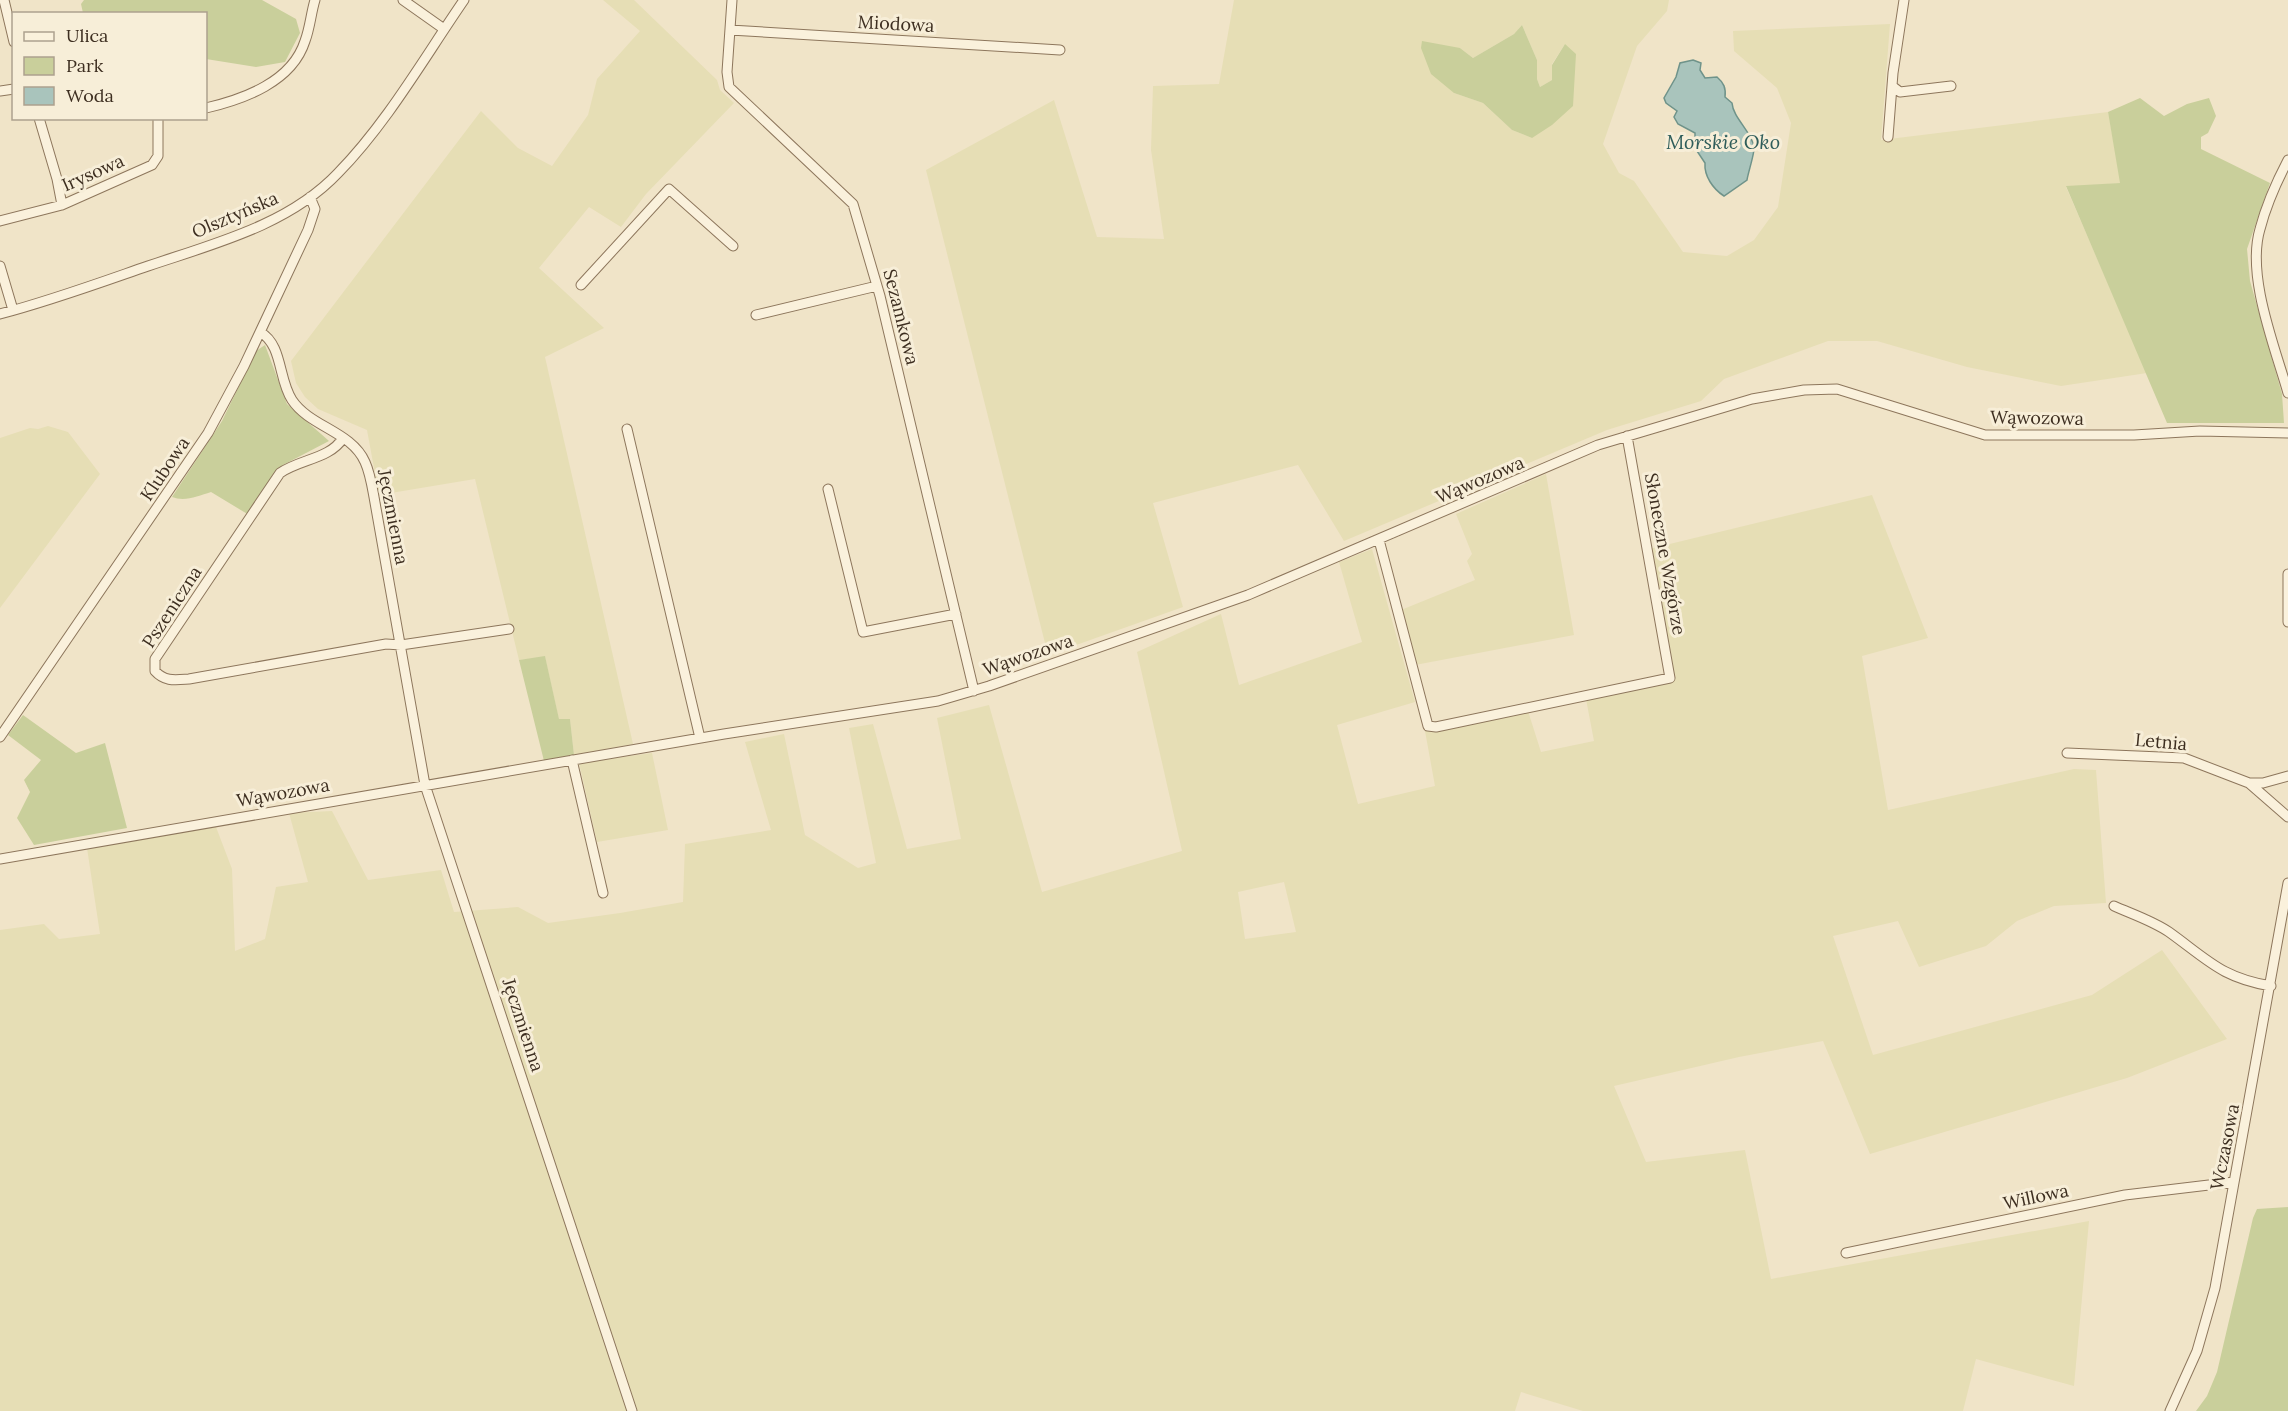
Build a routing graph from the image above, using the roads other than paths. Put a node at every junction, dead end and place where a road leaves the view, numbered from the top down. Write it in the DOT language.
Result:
graph roads {
  1 [pos="4,0"];
  2 [pos="315,0"];
  3 [pos="403,0"];
  4 [pos="464,0"];
  5 [pos="732,0"];
  6 [pos="1904,0"];
  7 [pos="444,29"];
  8 [pos="730,30"];
  9 [pos="12,34"];
  10 [pos="1060,50"];
  11 [pos="1892,86"];
  12 [pos="1951,86"];
  13 [pos="207,108"];
  14 [pos="40,120"];
  15 [pos="158,120"];
  16 [pos="1888,137"];
  17 [pos="2288,160"];
  18 [pos="310,197"];
  19 [pos="62,205"];
  20 [pos="0,222"];
  21 [pos="733,246"];
  22 [pos="0,266"];
  23 [pos="581,285"];
  24 [pos="877,286"];
  25 [pos="13,310"];
  26 [pos="0,314"];
  27 [pos="756,315"];
  28 [pos="260,332"];
  29 [pos="2288,393"];
  30 [pos="627,429"];
  31 [pos="2288,433"];
  32 [pos="1627,436"];
  33 [pos="343,438"];
  34 [pos="828,489"];
  35 [pos="1379,540"];
  36 [pos="2288,574"];
  37 [pos="956,614"];
  38 [pos="2288,622"];
  39 [pos="509,629"];
  40 [pos="401,645"];
  41 [pos="974,691"];
  42 [pos="0,737"];
  43 [pos="700,738"];
  44 [pos="2067,753"];
  45 [pos="572,759"];
  46 [pos="2288,776"];
  47 [pos="2249,783"];
  48 [pos="425,785"];
  49 [pos="2288,817"];
  50 [pos="0,859"];
  51 [pos="2288,883"];
  52 [pos="603,893"];
  53 [pos="2114,906"];
  54 [pos="2271,987"];
  55 [pos="2234,1182"];
  56 [pos="1846,1253"];
  57 [pos="632,1411"];
  58 [pos="2170,1411"];
  1 -- 9 [label="street"];
  2 -- 13 [label="street"];
  3 -- 7 [label="street"];
  4 -- 7 [label="street, Olsztyńska"];
  5 -- 8 [label="street, Sezamkowa"];
  6 -- 11 [label="street"];
  7 -- 18 [label="street, Olsztyńska"];
  8 -- 10 [label="street, Miodowa"];
  8 -- 24 [label="street, Sezamkowa"];
  11 -- 12 [label="street"];
  11 -- 16 [label="street"];
  14 -- 19 [label="street"];
  15 -- 19 [label="street, Irysowa"];
  17 -- 29 [label="street"];
  18 -- 25 [label="street, Olsztyńska"];
  18 -- 28 [label="street, Klubowa"];
  19 -- 20 [label="street, Irysowa"];
  21 -- 23 [label="street"];
  22 -- 25 [label="street"];
  24 -- 27 [label="street"];
  24 -- 37 [label="street, Sezamkowa"];
  25 -- 26 [label="street, Olsztyńska"];
  28 -- 33 [label="street, Jęczmienna"];
  28 -- 42 [label="street, Klubowa"];
  30 -- 43 [label="street"];
  31 -- 32 [label="street, Wąwozowa"];
  32 -- 35 [label="street, Wąwozowa"];
  32 -- 35 [label="street, Słoneczne Wzgórze"];
  33 -- 40 [label="street, Jęczmienna"];
  33 -- 40 [label="street, Pszeniczna"];
  34 -- 37 [label="street"];
  35 -- 41 [label="street, Wąwozowa"];
  36 -- 38 [label="street"];
  37 -- 41 [label="street, Sezamkowa"];
  39 -- 40 [label="street"];
  40 -- 48 [label="street, Jęczmienna"];
  41 -- 43 [label="street, Wąwozowa"];
  43 -- 45 [label="street, Wąwozowa"];
  44 -- 47 [label="street, Letnia"];
  45 -- 48 [label="street, Wąwozowa"];
  45 -- 52 [label="street"];
  46 -- 47 [label="street, Letnia"];
  47 -- 49 [label="street, Letnia"];
  48 -- 50 [label="street, Wąwozowa"];
  48 -- 57 [label="street, Jęczmienna"];
  51 -- 54 [label="street, Wczasowa"];
  53 -- 54 [label="street"];
  54 -- 55 [label="street, Wczasowa"];
  55 -- 56 [label="street, Willowa"];
  55 -- 58 [label="street, Wczasowa"];
}
